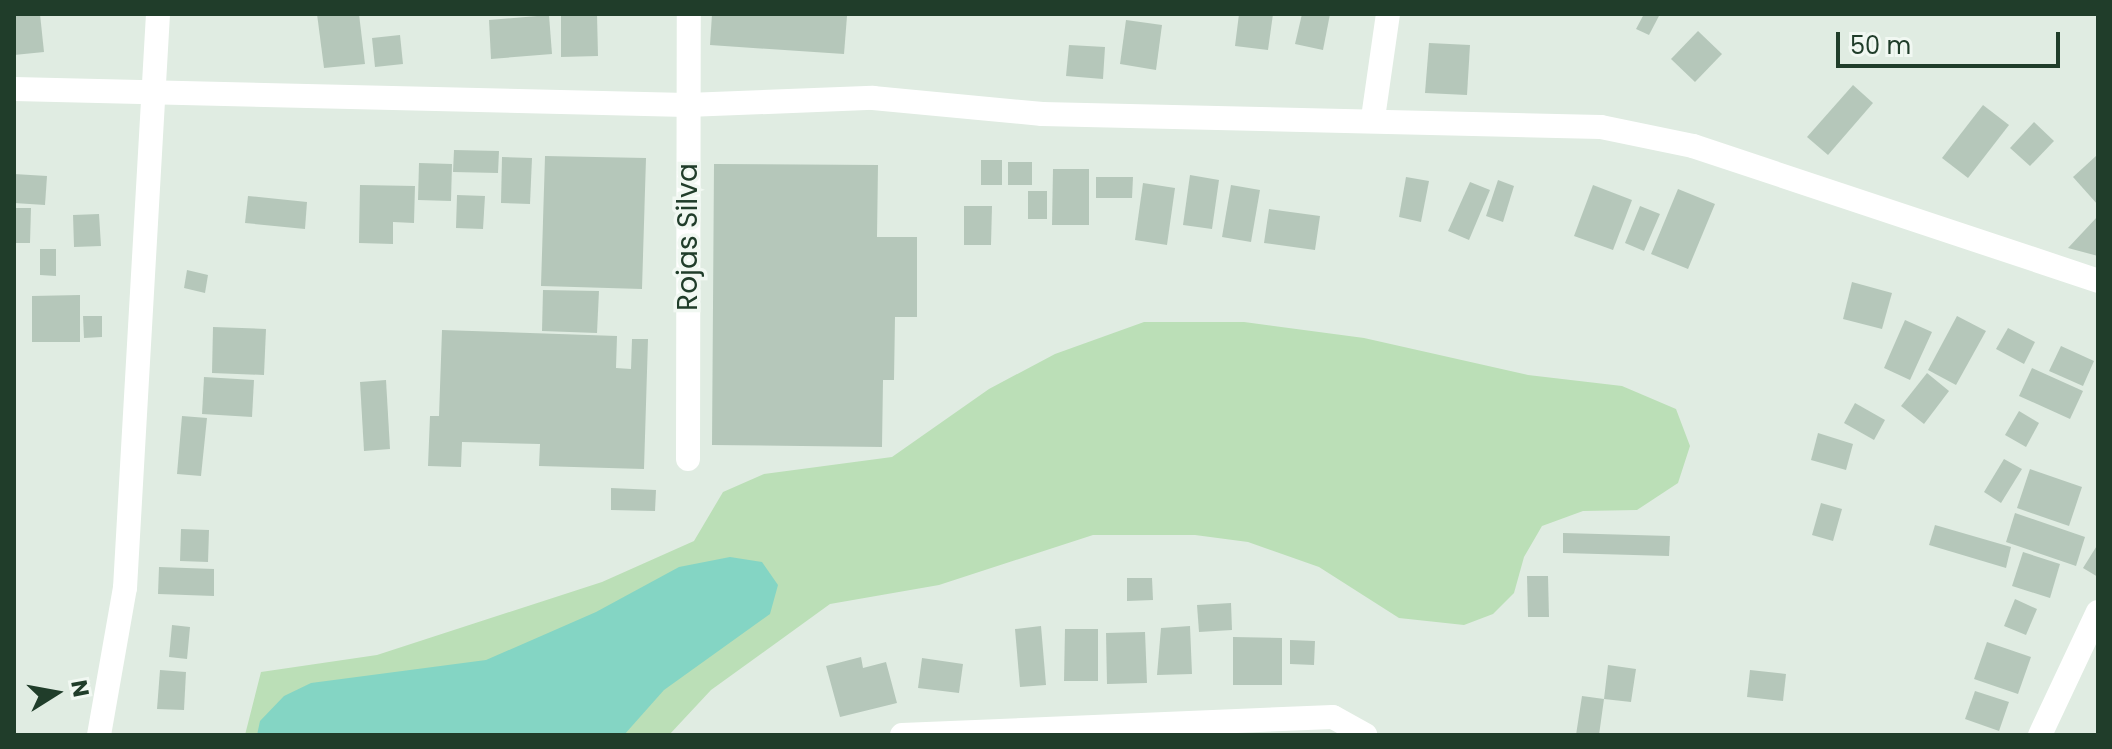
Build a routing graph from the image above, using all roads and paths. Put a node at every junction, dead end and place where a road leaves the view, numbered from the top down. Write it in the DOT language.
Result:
graph roads {
  1 [pos="158,14"];
  2 [pos="689,14"];
  3 [pos="1388,14"];
  4 [pos="14,89"];
  5 [pos="157,91"];
  6 [pos="687,105"];
  7 [pos="1373,118"];
  8 [pos="2098,281"];
  9 [pos="688,459"];
  10 [pos="2098,612"];
  11 [pos="99,735"];
  12 [pos="902,735"];
  13 [pos="1365,735"];
  14 [pos="2040,735"];
  1 -- 5 [label="street"];
  2 -- 6 [label="street, Rojas Silva"];
  3 -- 7 [label="street"];
  4 -- 5 [label="street"];
  5 -- 6 [label="street"];
  5 -- 11 [label="street"];
  6 -- 7 [label="street"];
  6 -- 9 [label="street, Rojas Silva"];
  7 -- 8 [label="street"];
  10 -- 14 [label="street"];
  12 -- 13 [label="street"];
}
